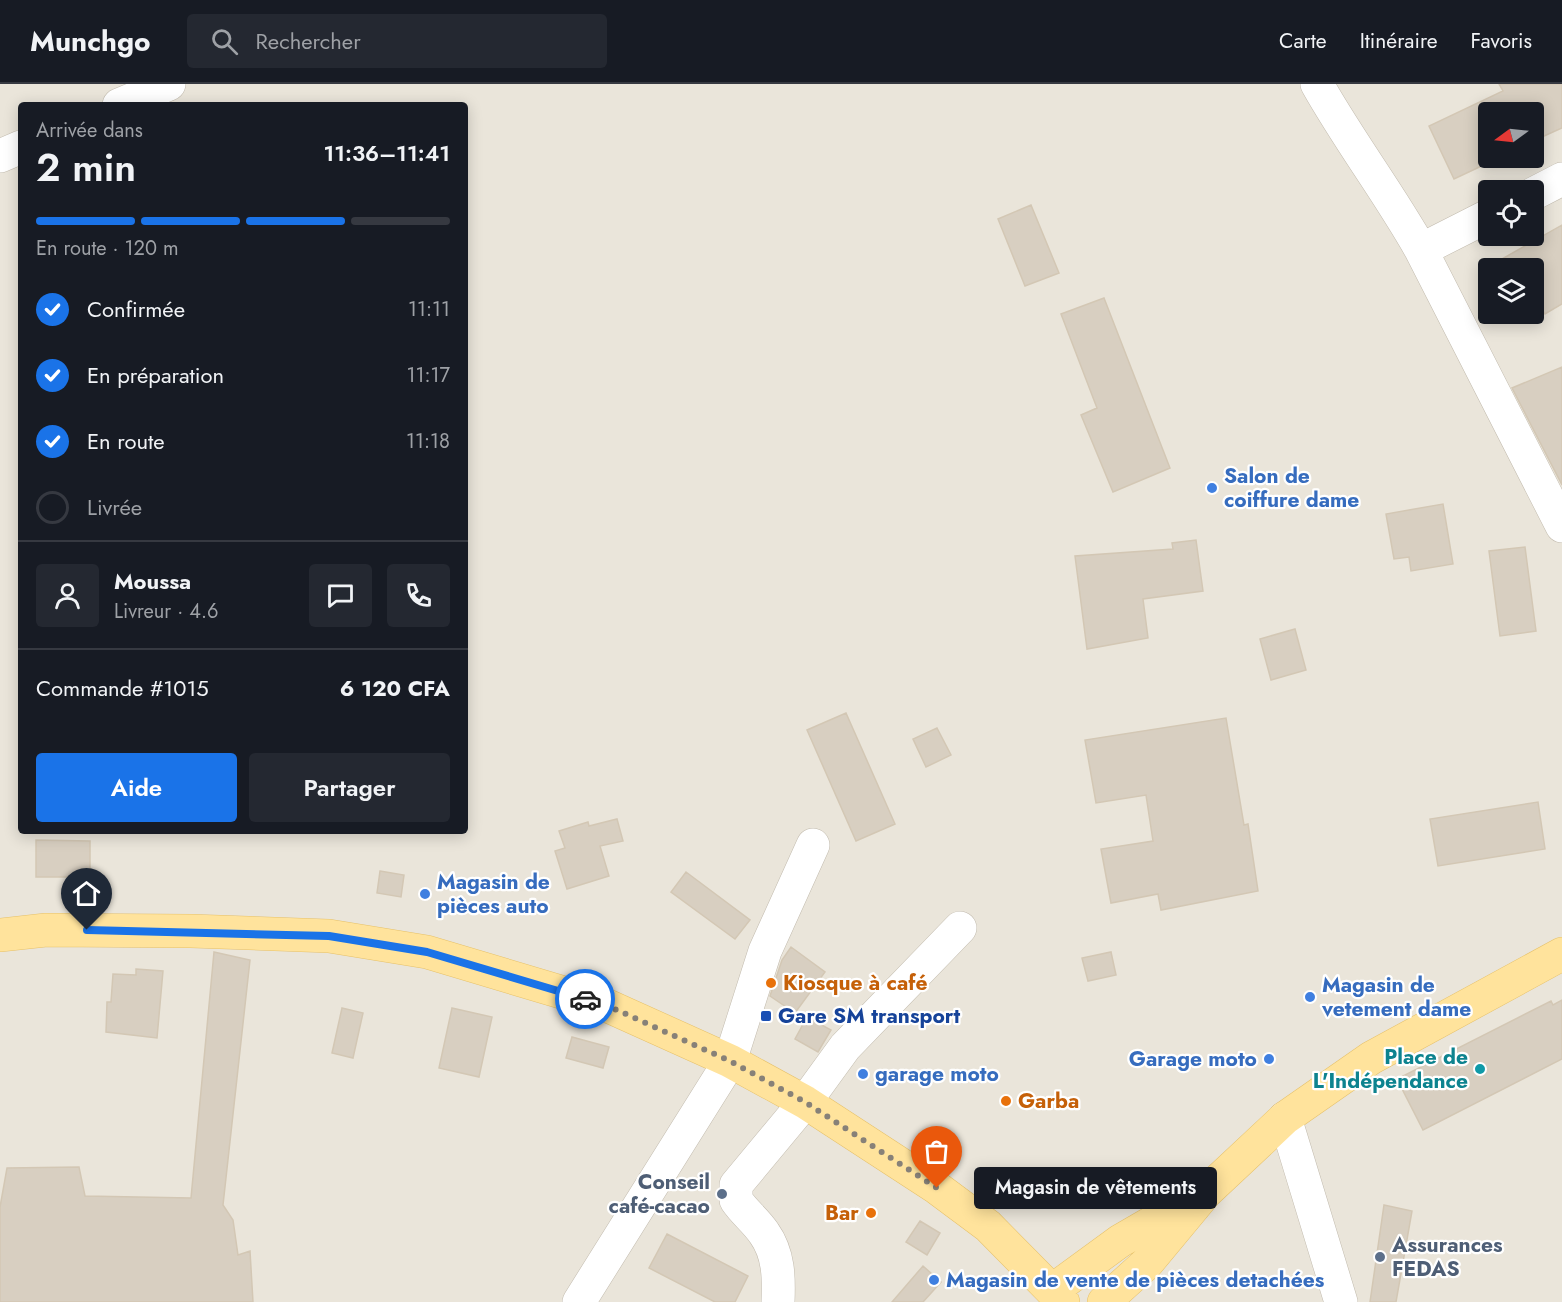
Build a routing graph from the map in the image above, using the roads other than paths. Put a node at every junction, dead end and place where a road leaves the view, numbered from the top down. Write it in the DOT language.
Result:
graph roads {
  1 [pos="169,84"];
  2 [pos="1317,84"];
  3 [pos="126,102"];
  4 [pos="18,148"];
  5 [pos="0,156"];
  6 [pos="1562,179"];
  7 [pos="1544,188"];
  8 [pos="1478,221"];
  9 [pos="1421,250"];
  10 [pos="1562,526"];
  11 [pos="813,845"];
  12 [pos="960,928"];
  13 [pos="0,935"];
  14 [pos="1562,954"];
  15 [pos="730,1061"];
  16 [pos="805,1102"];
  17 [pos="1285,1118"];
  18 [pos="1206,1192"];
  19 [pos="1058,1296"];
  20 [pos="579,1302"];
  21 [pos="778,1302"];
  22 [pos="1104,1302"];
  23 [pos="1341,1302"];
  1 -- 3 [label="street"];
  2 -- 9 [label="street"];
  4 -- 5 [label="street"];
  6 -- 7 [label="street"];
  8 -- 9 [label="street"];
  9 -- 10 [label="street"];
  11 -- 15 [label="street"];
  12 -- 16 [label="street"];
  13 -- 15 [label="main road"];
  14 -- 17 [label="main road"];
  15 -- 16 [label="main road"];
  15 -- 20 [label="street"];
  16 -- 19 [label="main road"];
  16 -- 21 [label="street"];
  17 -- 18 [label="main road"];
  17 -- 23 [label="street"];
  18 -- 19 [label="main road"];
  18 -- 22 [label="main road"];
}
